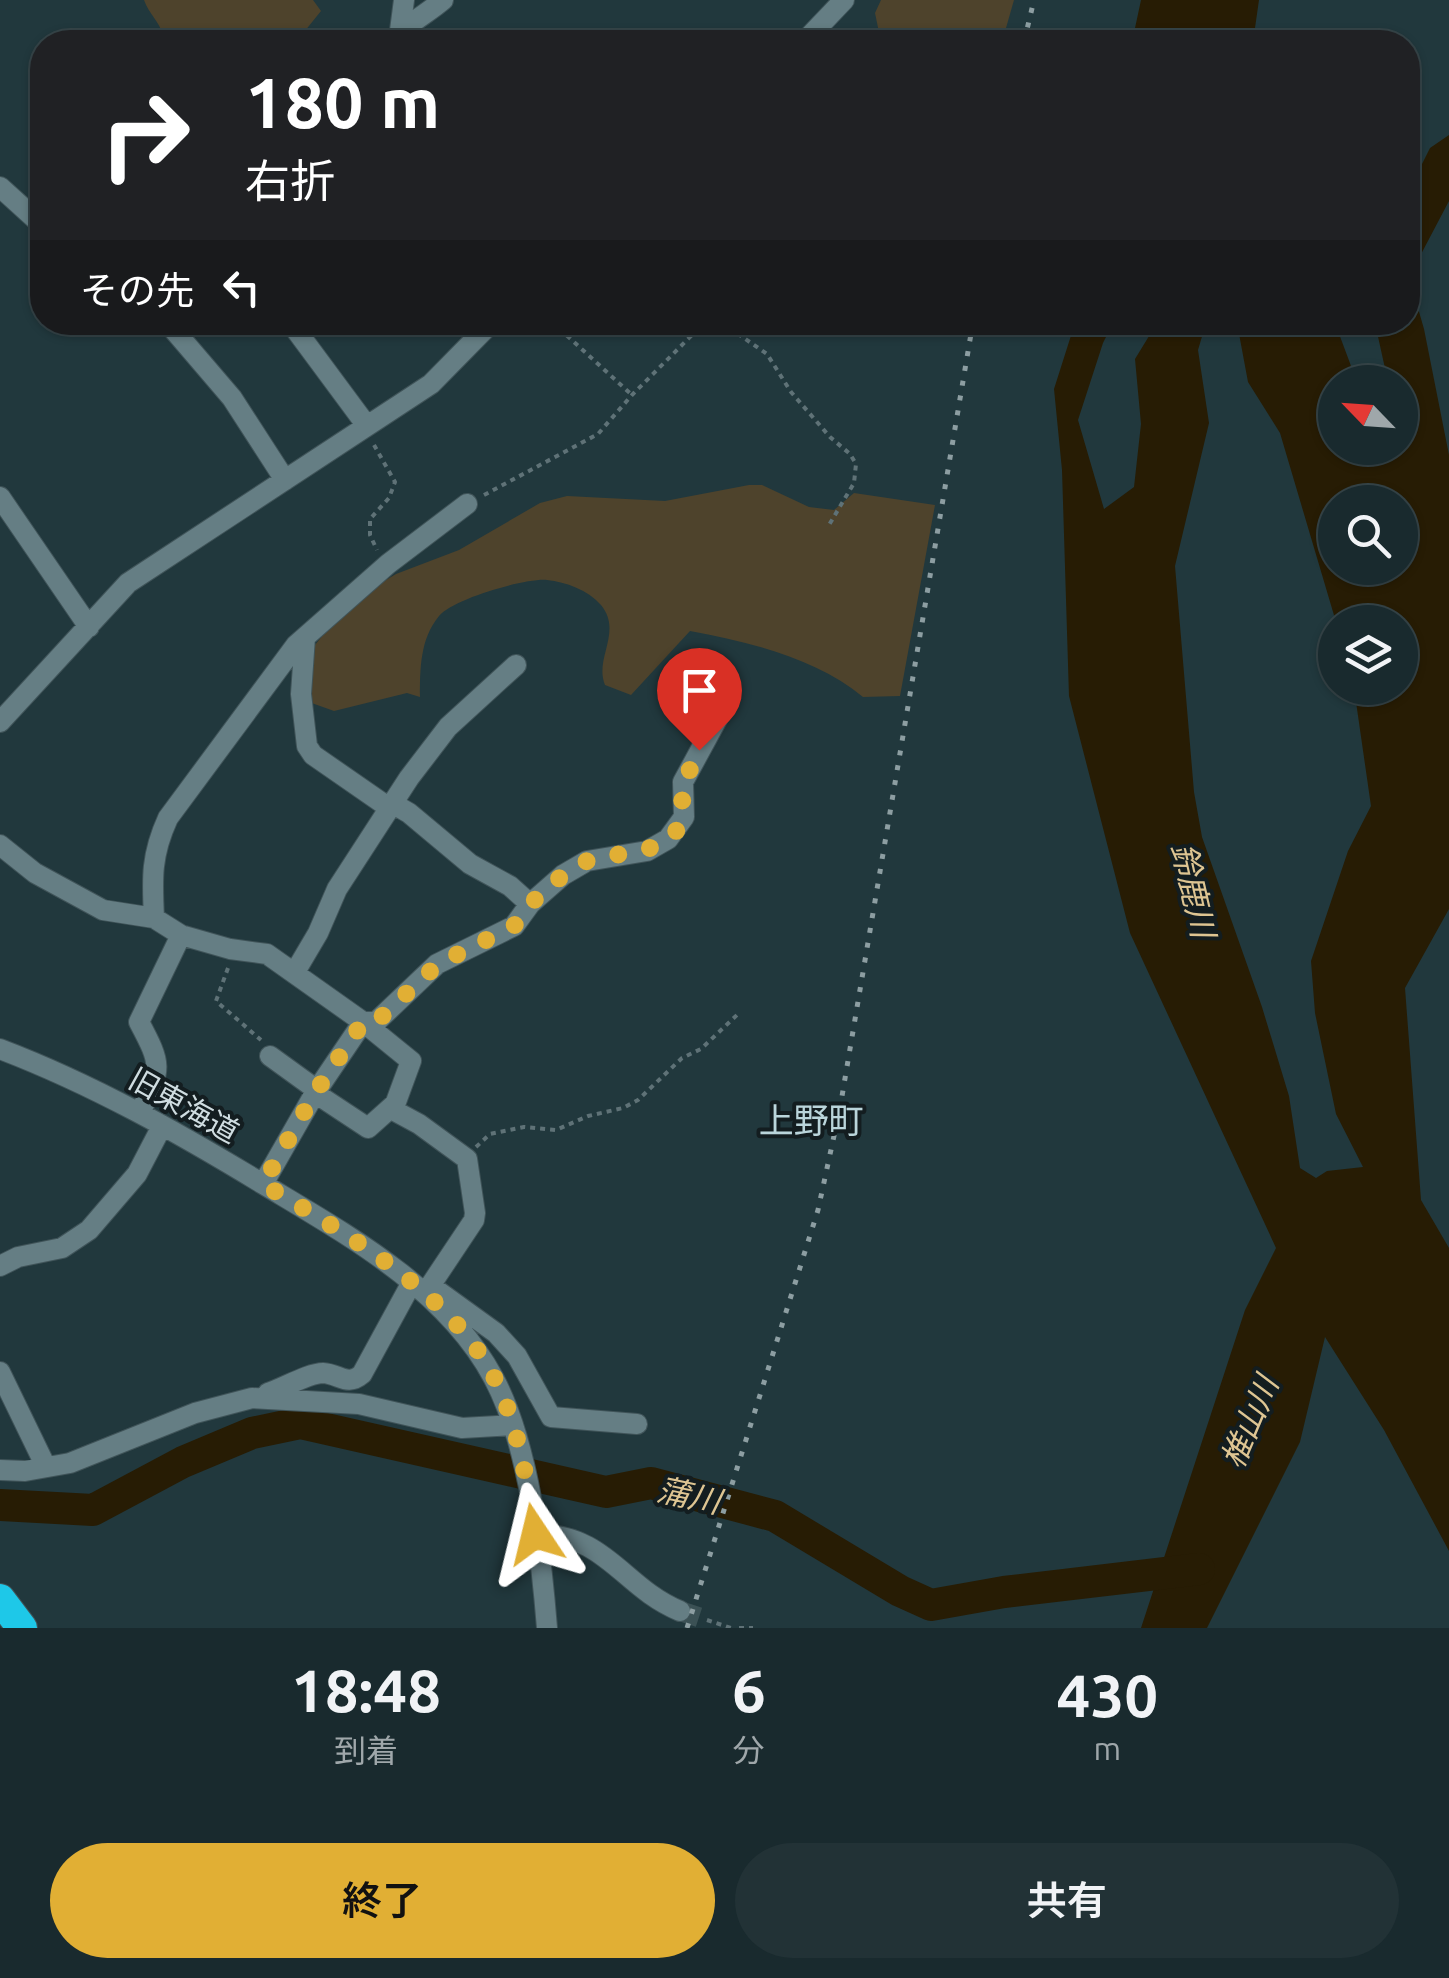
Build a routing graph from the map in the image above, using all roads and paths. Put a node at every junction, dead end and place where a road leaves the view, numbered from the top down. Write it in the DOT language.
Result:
graph roads {
  1 [pos="404,0"];
  2 [pos="443,0"];
  3 [pos="844,0"];
  4 [pos="399,30"];
  5 [pos="408,30"];
  6 [pos="815,30"];
  7 [pos="0,188"];
  8 [pos="30,214"];
  9 [pos="178,335"];
  10 [pos="298,335"];
  11 [pos="479,335"];
  12 [pos="566,335"];
  13 [pos="692,335"];
  14 [pos="739,335"];
  15 [pos="632,395"];
  16 [pos="365,427"];
  17 [pos="285,480"];
  18 [pos="0,496"];
  19 [pos="466,504"];
  20 [pos="829,525"];
  21 [pos="388,564"];
  22 [pos="89,627"];
  23 [pos="305,637"];
  24 [pos="516,665"];
  25 [pos="726,702"];
  26 [pos="0,722"];
  27 [pos="388,807"];
  28 [pos="0,845"];
  29 [pos="530,904"];
  30 [pos="154,918"];
  31 [pos="181,935"];
  32 [pos="230,949"];
  33 [pos="295,972"];
  34 [pos="738,1014"];
  35 [pos="363,1022"];
  36 [pos="265,1048"];
  37 [pos="0,1049"];
  38 [pos="316,1092"];
  39 [pos="396,1102"];
  40 [pos="140,1113"];
  41 [pos="162,1126"];
  42 [pos="468,1159"];
  43 [pos="263,1184"];
  44 [pos="9,1262"];
  45 [pos="421,1285"];
  46 [pos="0,1372"];
  47 [pos="252,1398"];
  48 [pos="637,1424"];
  49 [pos="515,1429"];
  50 [pos="46,1467"];
  51 [pos="0,1470"];
  52 [pos="535,1534"];
  53 [pos="0,1599"];
  54 [pos="680,1611"];
  55 [pos="707,1620"];
  56 [pos="22,1628"];
  57 [pos="548,1628"];
  58 [pos="729,1628"];
  59 [pos="739,1628"];
  60 [pos="753,1628"];
  1 -- 4 [label="street"];
  2 -- 5 [label="street"];
  3 -- 6 [label="street"];
  7 -- 8 [label="street"];
  9 -- 17 [label="street"];
  10 -- 16 [label="street"];
  11 -- 16 [label="street"];
  12 -- 15 [label="path"];
  13 -- 15 [label="path"];
  14 -- 20 [label="path"];
  15 -- 19 [label="path"];
  16 -- 17 [label="street"];
  16 -- 21 [label="path"];
  17 -- 22 [label="street"];
  18 -- 22 [label="street"];
  19 -- 21 [label="street"];
  21 -- 23 [label="street"];
  22 -- 26 [label="street"];
  23 -- 27 [label="street"];
  23 -- 30 [label="street"];
  24 -- 27 [label="street"];
  25 -- 29 [label="street"];
  27 -- 29 [label="street"];
  27 -- 33 [label="street"];
  28 -- 30 [label="street"];
  29 -- 35 [label="street"];
  30 -- 31 [label="street"];
  31 -- 32 [label="street"];
  31 -- 40 [label="street"];
  32 -- 33 [label="street"];
  32 -- 36 [label="path"];
  33 -- 35 [label="street"];
  34 -- 42 [label="path"];
  35 -- 38 [label="street"];
  35 -- 39 [label="street"];
  36 -- 38 [label="street"];
  37 -- 40 [label="street, 旧東海道"];
  38 -- 39 [label="street"];
  38 -- 43 [label="street"];
  39 -- 42 [label="street"];
  40 -- 41 [label="street, 旧東海道"];
  41 -- 43 [label="street, 旧東海道"];
  41 -- 44 [label="street"];
  42 -- 45 [label="street"];
  43 -- 45 [label="street, 旧東海道"];
  45 -- 47 [label="street"];
  45 -- 48 [label="street"];
  45 -- 49 [label="street, 旧東海道"];
  46 -- 50 [label="street"];
  47 -- 49 [label="street"];
  47 -- 50 [label="street"];
  49 -- 52 [label="street, 旧東海道"];
  50 -- 51 [label="street"];
  52 -- 54 [label="street"];
  52 -- 57 [label="street, 旧東海道"];
  53 -- 56 [label="highway"];
  55 -- 58 [label="path"];
  59 -- 60 [label="path"];
}
